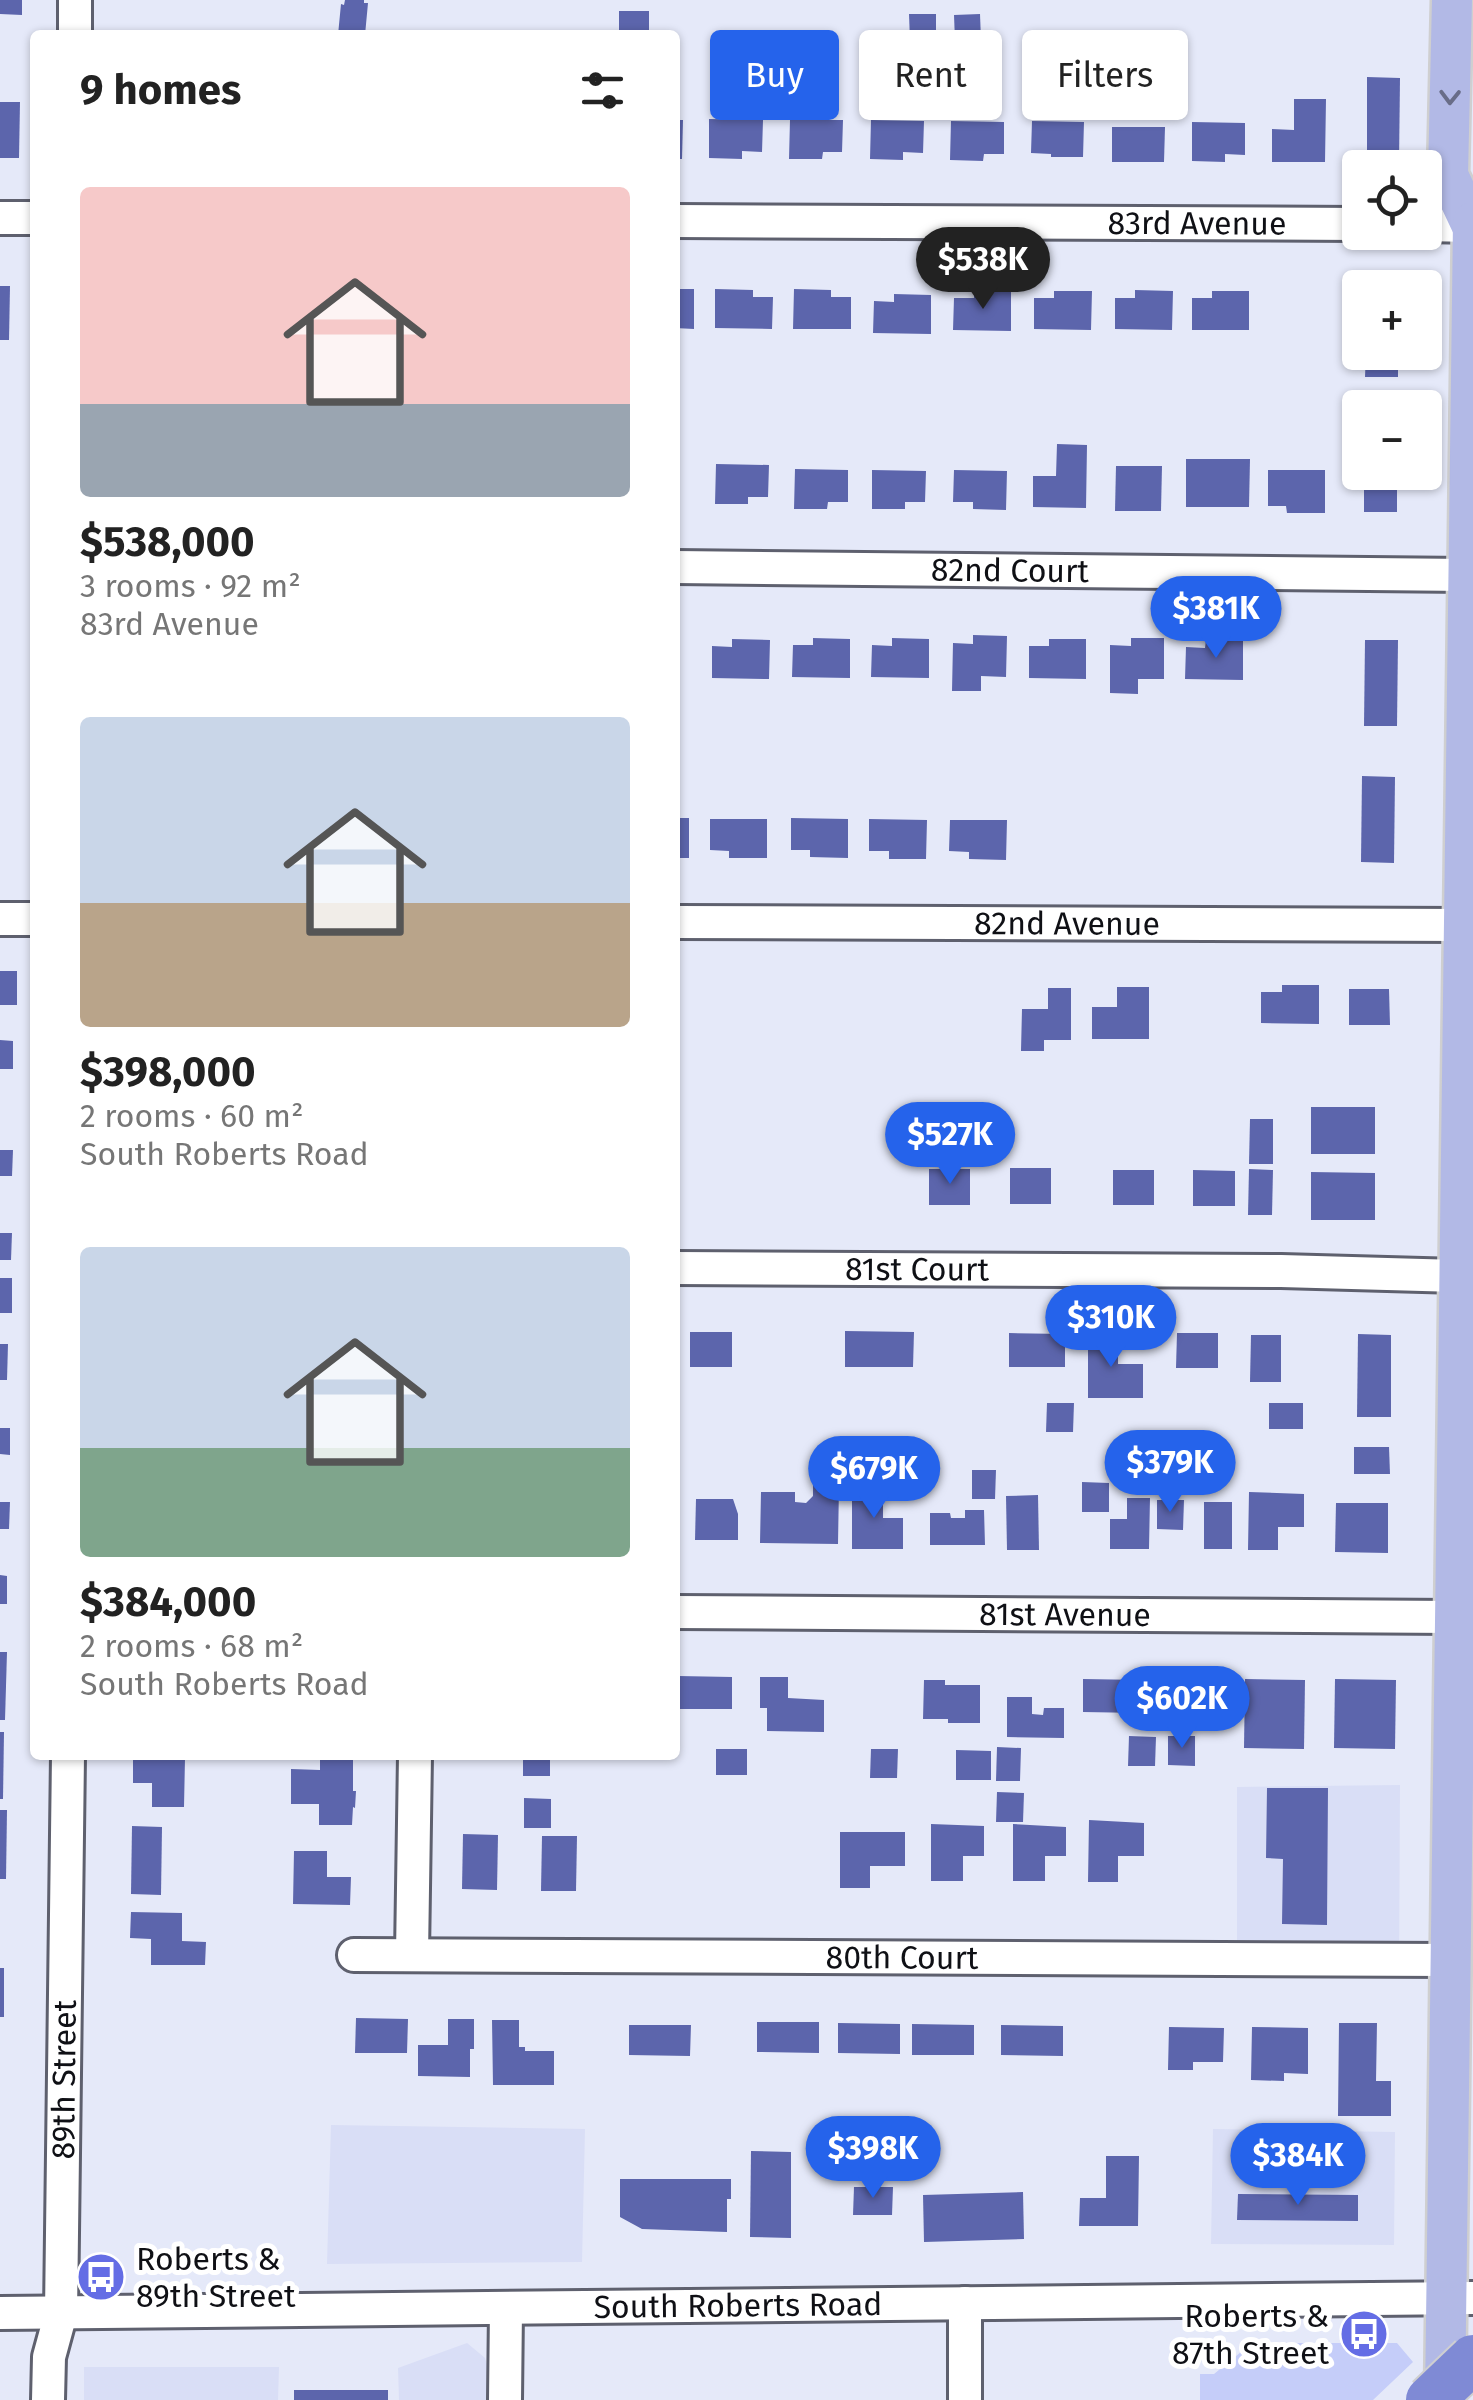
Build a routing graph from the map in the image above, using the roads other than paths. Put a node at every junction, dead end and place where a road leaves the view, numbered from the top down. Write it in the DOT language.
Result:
graph roads {
  1 [pos="75,0"];
  2 [pos="1452,0"];
  3 [pos="75,30"];
  4 [pos="0,218"];
  5 [pos="30,218"];
  6 [pos="680,221"];
  7 [pos="1342,224"];
  8 [pos="1472,224"];
  9 [pos="1442,225"];
  10 [pos="1469,551"];
  11 [pos="680,567"];
  12 [pos="1466,902"];
  13 [pos="0,919"];
  14 [pos="30,919"];
  15 [pos="680,922"];
  16 [pos="680,1268"];
  17 [pos="1458,1276"];
  18 [pos="680,1612"];
  19 [pos="1454,1618"];
  20 [pos="68,1760"];
  21 [pos="415,1760"];
  22 [pos="354,1955"];
  23 [pos="412,1955"];
  24 [pos="1449,1960"];
  25 [pos="1459,2298"];
  26 [pos="966,2303"];
  27 [pos="506,2308"];
  28 [pos="61,2313"];
  29 [pos="0,2314"];
  30 [pos="1473,2359"];
  31 [pos="48,2400"];
  32 [pos="505,2400"];
  33 [pos="965,2400"];
  34 [pos="1430,2400"];
  35 [pos="1445,2400"];
  1 -- 3 [label="street"];
  2 -- 8 [label="main road, one-way"];
  4 -- 5 [label="street"];
  6 -- 7 [label="street, 83rd Avenue"];
  8 -- 9 [label="street"];
  8 -- 10 [label="main road"];
  10 -- 11 [label="street, 82nd Court"];
  10 -- 12 [label="main road"];
  12 -- 15 [label="street, 82nd Avenue"];
  12 -- 17 [label="main road"];
  13 -- 14 [label="street"];
  16 -- 17 [label="street, 81st Court"];
  17 -- 19 [label="main road"];
  18 -- 19 [label="street, 81st Avenue"];
  19 -- 24 [label="main road"];
  20 -- 28 [label="street, 89th Street"];
  21 -- 23 [label="street"];
  22 -- 23 [label="street, 80th Court"];
  23 -- 24 [label="street, 80th Court"];
  24 -- 25 [label="main road"];
  25 -- 26 [label="street, South Roberts Road"];
  25 -- 35 [label="main road"];
  26 -- 27 [label="street, South Roberts Road"];
  26 -- 33 [label="street"];
  27 -- 28 [label="street, South Roberts Road"];
  27 -- 32 [label="street"];
  28 -- 29 [label="street, South Roberts Road"];
  28 -- 31 [label="street, 89th Street"];
  30 -- 34 [label="highway, bridge"];
}
